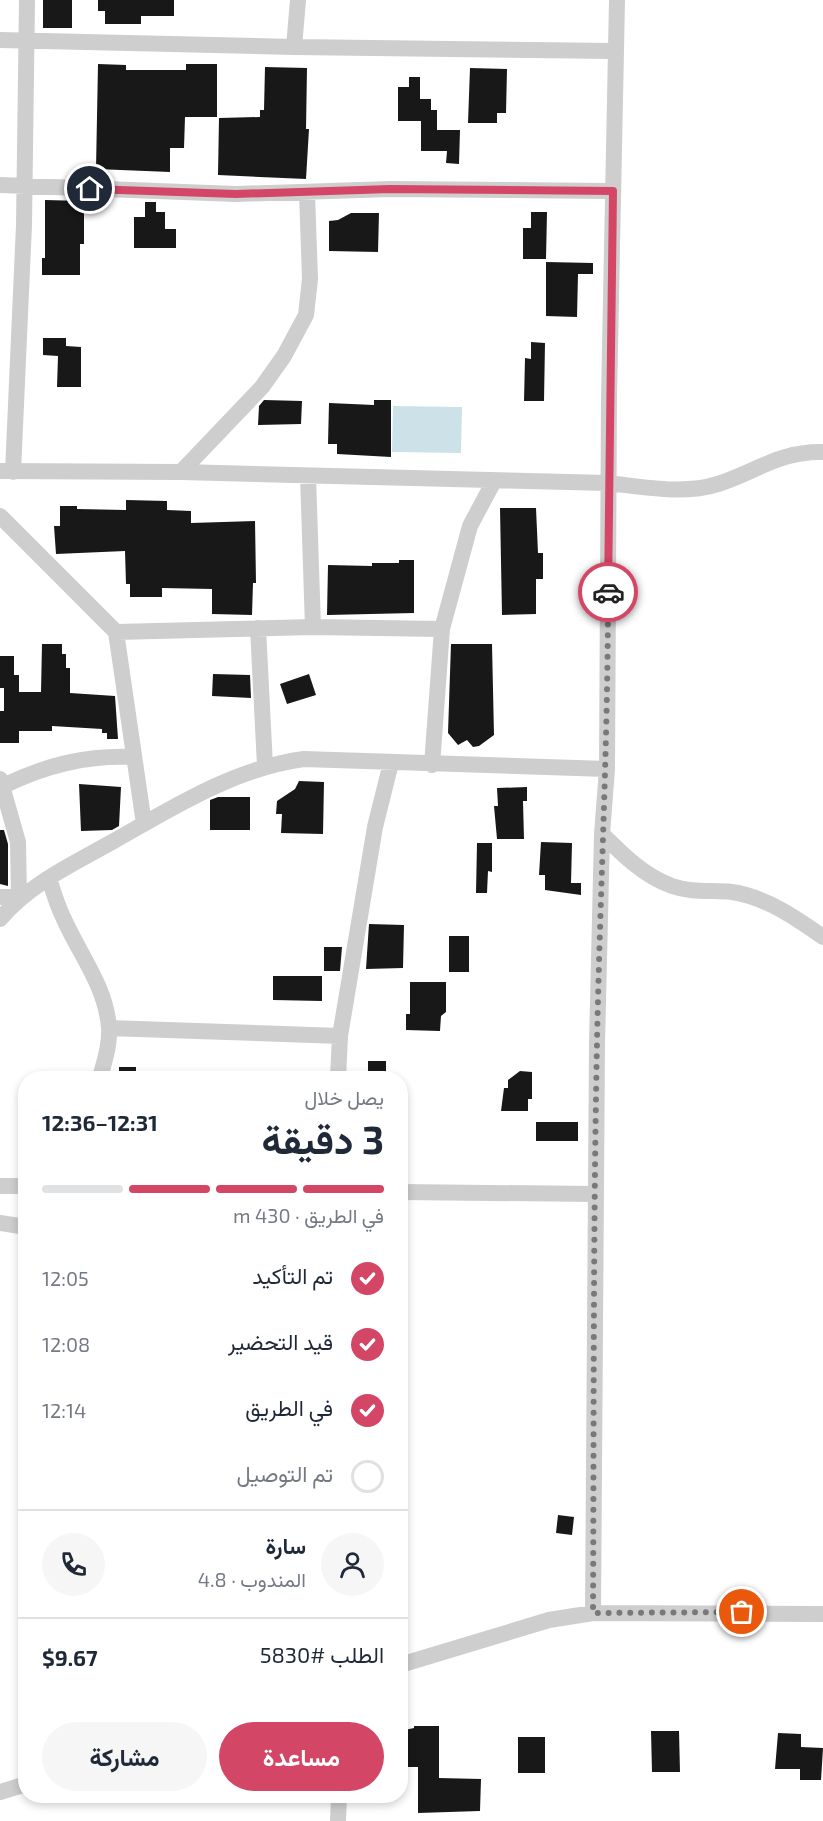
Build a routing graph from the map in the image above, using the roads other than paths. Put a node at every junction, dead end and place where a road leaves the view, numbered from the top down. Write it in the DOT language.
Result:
graph roads {
  1 [pos="27,0"];
  2 [pos="298,0"];
  3 [pos="616,0"];
  4 [pos="0,40"];
  5 [pos="28,40"];
  6 [pos="294,47"];
  7 [pos="615,51"];
  8 [pos="0,185"];
  9 [pos="24,186"];
  10 [pos="613,191"];
  11 [pos="307,193"];
  12 [pos="823,452"];
  13 [pos="6,472"];
  14 [pos="181,472"];
  15 [pos="308,476"];
  16 [pos="494,481"];
  17 [pos="608,483"];
  18 [pos="0,516"];
  19 [pos="313,627"];
  20 [pos="258,628"];
  21 [pos="442,629"];
  22 [pos="116,632"];
  23 [pos="134,757"];
  24 [pos="391,763"];
  25 [pos="432,765"];
  26 [pos="265,766"];
  27 [pos="607,769"];
  28 [pos="2,783"];
  29 [pos="144,824"];
  30 [pos="602,834"];
  31 [pos="49,878"];
  32 [pos="0,897"];
  33 [pos="19,897"];
  34 [pos="0,919"];
  35 [pos="823,937"];
  36 [pos="109,1028"];
  37 [pos="340,1036"];
  38 [pos="102,1071"];
  39 [pos="338,1071"];
  40 [pos="18,1184"];
  41 [pos="0,1186"];
  42 [pos="408,1192"];
  43 [pos="595,1194"];
  44 [pos="0,1223"];
  45 [pos="18,1226"];
  46 [pos="593,1613"];
  47 [pos="823,1614"];
  48 [pos="408,1663"];
  49 [pos="18,1786"];
  50 [pos="0,1792"];
  51 [pos="339,1803"];
  52 [pos="338,1821"];
  1 -- 5 [label="street"];
  2 -- 6 [label="street"];
  3 -- 7 [label="street"];
  4 -- 5 [label="street"];
  5 -- 6 [label="street"];
  5 -- 9 [label="street"];
  6 -- 7 [label="street"];
  7 -- 10 [label="street"];
  8 -- 9 [label="street"];
  9 -- 11 [label="street"];
  9 -- 13 [label="street"];
  10 -- 11 [label="street"];
  10 -- 17 [label="street"];
  11 -- 14 [label="street"];
  12 -- 17 [label="street"];
  13 -- 14 [label="street"];
  14 -- 15 [label="street"];
  15 -- 16 [label="street"];
  15 -- 19 [label="street"];
  16 -- 17 [label="street"];
  16 -- 21 [label="street"];
  17 -- 27 [label="street"];
  18 -- 22 [label="street"];
  19 -- 20 [label="street"];
  19 -- 21 [label="street"];
  20 -- 22 [label="street"];
  20 -- 26 [label="street"];
  21 -- 25 [label="street"];
  22 -- 23 [label="street"];
  23 -- 28 [label="street"];
  23 -- 29 [label="street"];
  24 -- 25 [label="street"];
  24 -- 26 [label="street"];
  24 -- 37 [label="street"];
  25 -- 27 [label="street"];
  26 -- 29 [label="street"];
  27 -- 30 [label="street"];
  28 -- 33 [label="street"];
  29 -- 31 [label="street"];
  30 -- 35 [label="street"];
  30 -- 43 [label="street"];
  31 -- 33 [label="street"];
  31 -- 36 [label="street"];
  32 -- 33 [label="street"];
  33 -- 34 [label="street"];
  36 -- 37 [label="street"];
  36 -- 38 [label="street"];
  37 -- 39 [label="street"];
  40 -- 41 [label="street"];
  42 -- 43 [label="street"];
  43 -- 46 [label="street"];
  44 -- 45 [label="street"];
  46 -- 47 [label="street"];
  46 -- 48 [label="street"];
  49 -- 50 [label="street"];
  51 -- 52 [label="street"];
}
